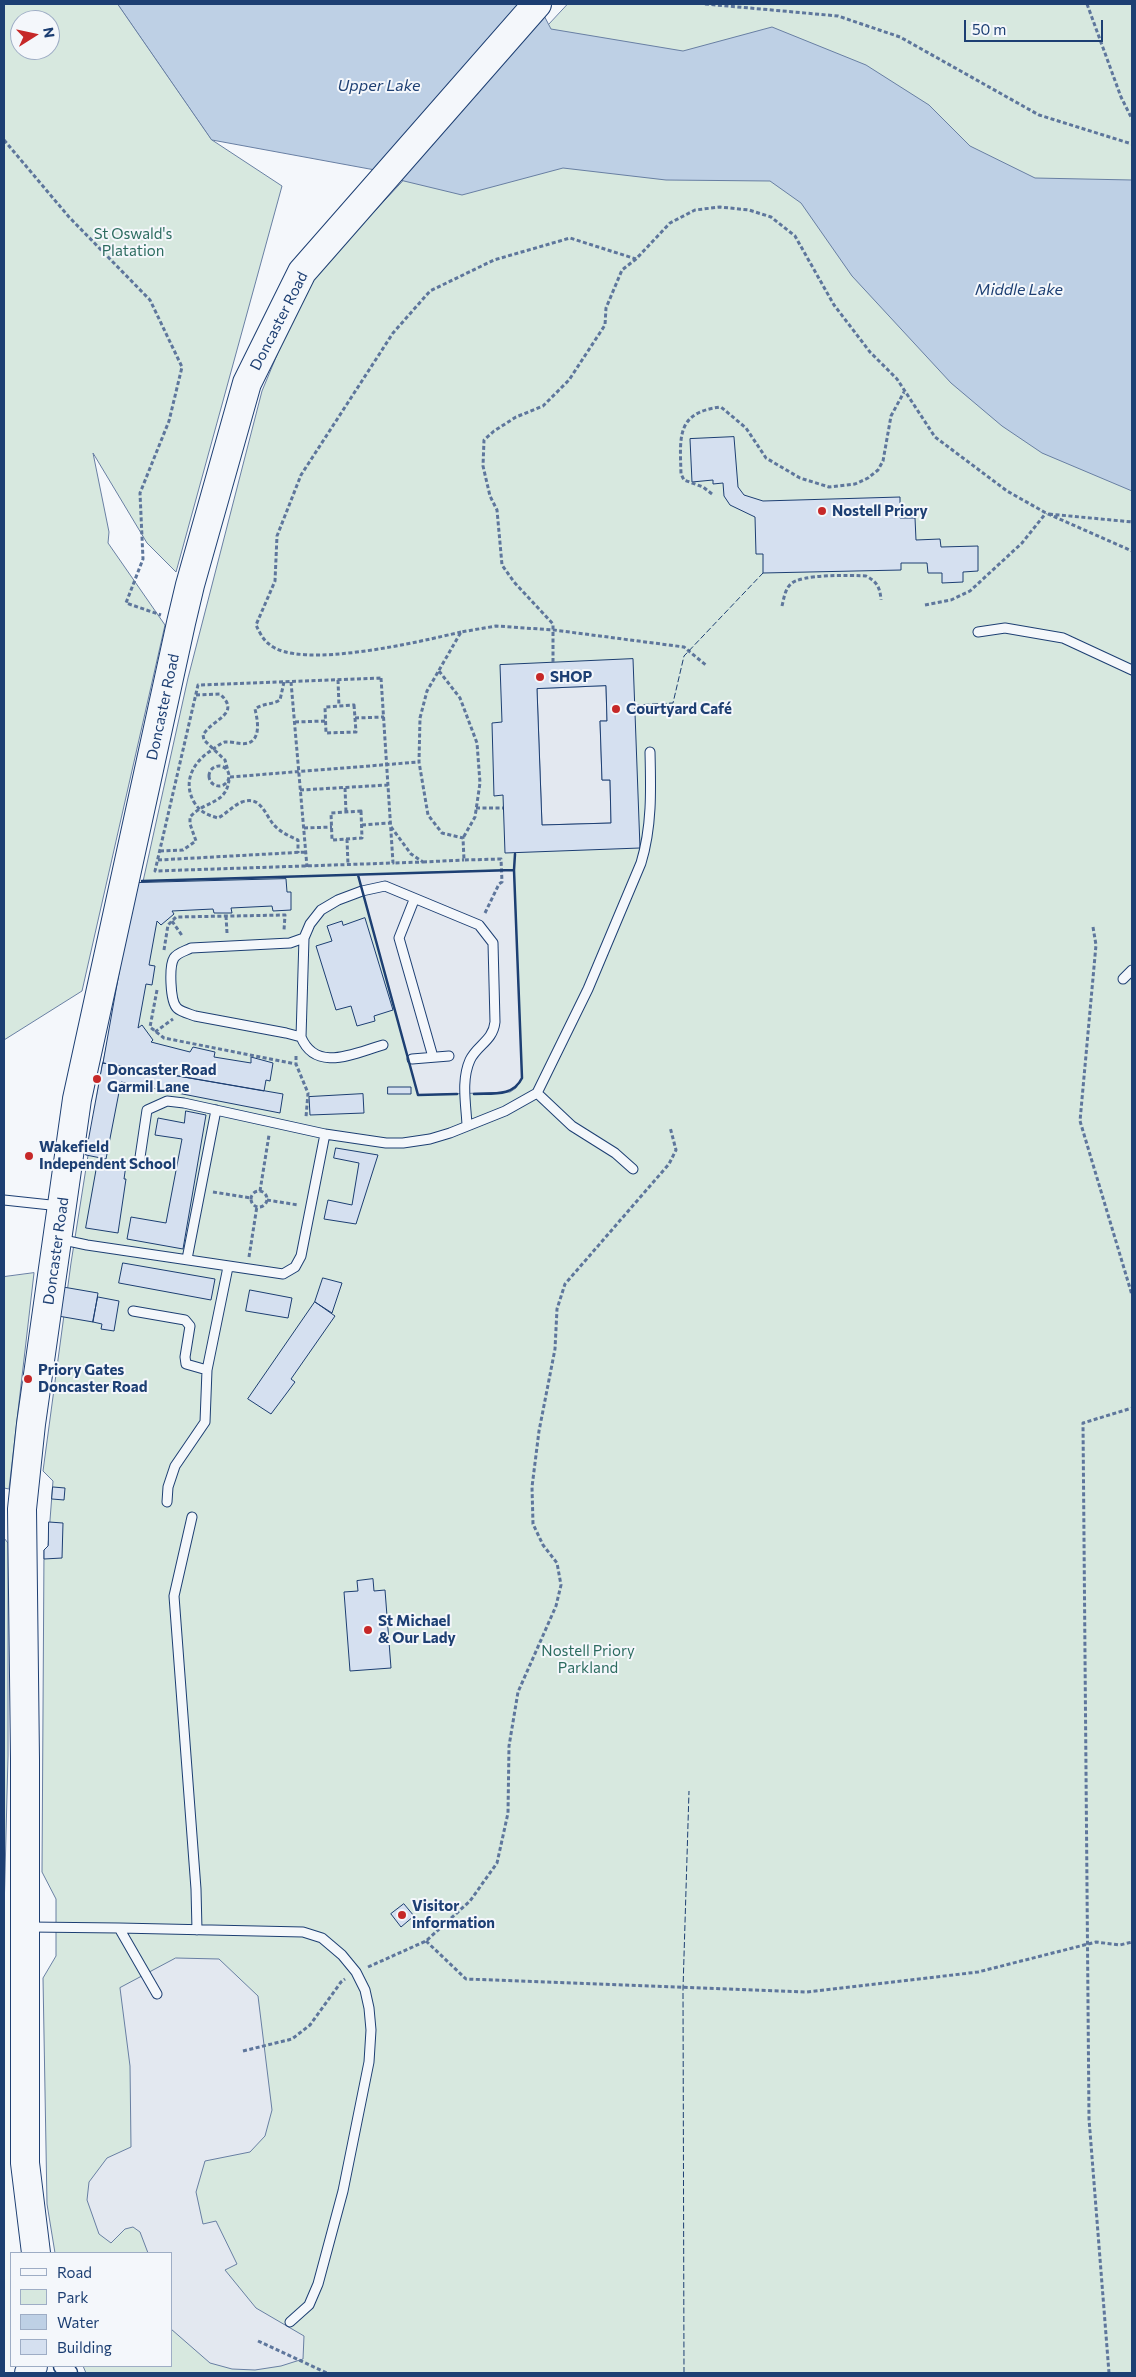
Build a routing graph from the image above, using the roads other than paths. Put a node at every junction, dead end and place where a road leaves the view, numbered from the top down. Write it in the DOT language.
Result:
graph roads {
  1 [pos="537,4"];
  2 [pos="978,632"];
  3 [pos="1132,670"];
  4 [pos="650,752"];
  5 [pos="414,900"];
  6 [pos="304,938"];
  7 [pos="1132,970"];
  8 [pos="1123,979"];
  9 [pos="298,1037"];
  10 [pos="383,1045"];
  11 [pos="449,1056"];
  12 [pos="433,1057"];
  13 [pos="412,1059"];
  14 [pos="537,1093"];
  15 [pos="216,1110"];
  16 [pos="467,1125"];
  17 [pos="325,1134"];
  18 [pos="139,1164"];
  19 [pos="633,1169"];
  20 [pos="4,1200"];
  21 [pos="63,1207"];
  22 [pos="59,1238"];
  23 [pos="187,1259"];
  24 [pos="228,1267"];
  25 [pos="133,1311"];
  26 [pos="207,1370"];
  27 [pos="167,1502"];
  28 [pos="192,1517"];
  29 [pos="23,1927"];
  30 [pos="119,1928"];
  31 [pos="197,1930"];
  32 [pos="157,1994"];
  33 [pos="36,2252"];
  34 [pos="290,2322"];
  1 -- 21 [label="highway, Doncaster Road"];
  2 -- 3 [label="lane"];
  4 -- 14 [label="lane"];
  5 -- 6 [label="lane"];
  5 -- 12 [label="lane"];
  5 -- 16 [label="lane"];
  6 -- 9 [label="lane"];
  6 -- 9 [label="lane"];
  7 -- 8 [label="lane"];
  9 -- 10 [label="lane"];
  11 -- 12 [label="lane"];
  12 -- 13 [label="lane"];
  14 -- 16 [label="lane"];
  14 -- 19 [label="lane"];
  15 -- 17 [label="lane"];
  15 -- 18 [label="lane"];
  15 -- 23 [label="lane"];
  16 -- 17 [label="lane"];
  17 -- 24 [label="lane"];
  20 -- 21 [label="lane"];
  21 -- 22 [label="highway, Doncaster Road"];
  22 -- 23 [label="lane"];
  22 -- 29 [label="highway, Doncaster Road"];
  23 -- 24 [label="lane"];
  24 -- 26 [label="lane"];
  25 -- 26 [label="lane"];
  26 -- 27 [label="lane"];
  28 -- 31 [label="lane"];
  29 -- 30 [label="lane"];
  29 -- 33 [label="highway, Doncaster Road"];
  30 -- 31 [label="lane"];
  30 -- 32 [label="lane"];
  31 -- 34 [label="lane"];
}
